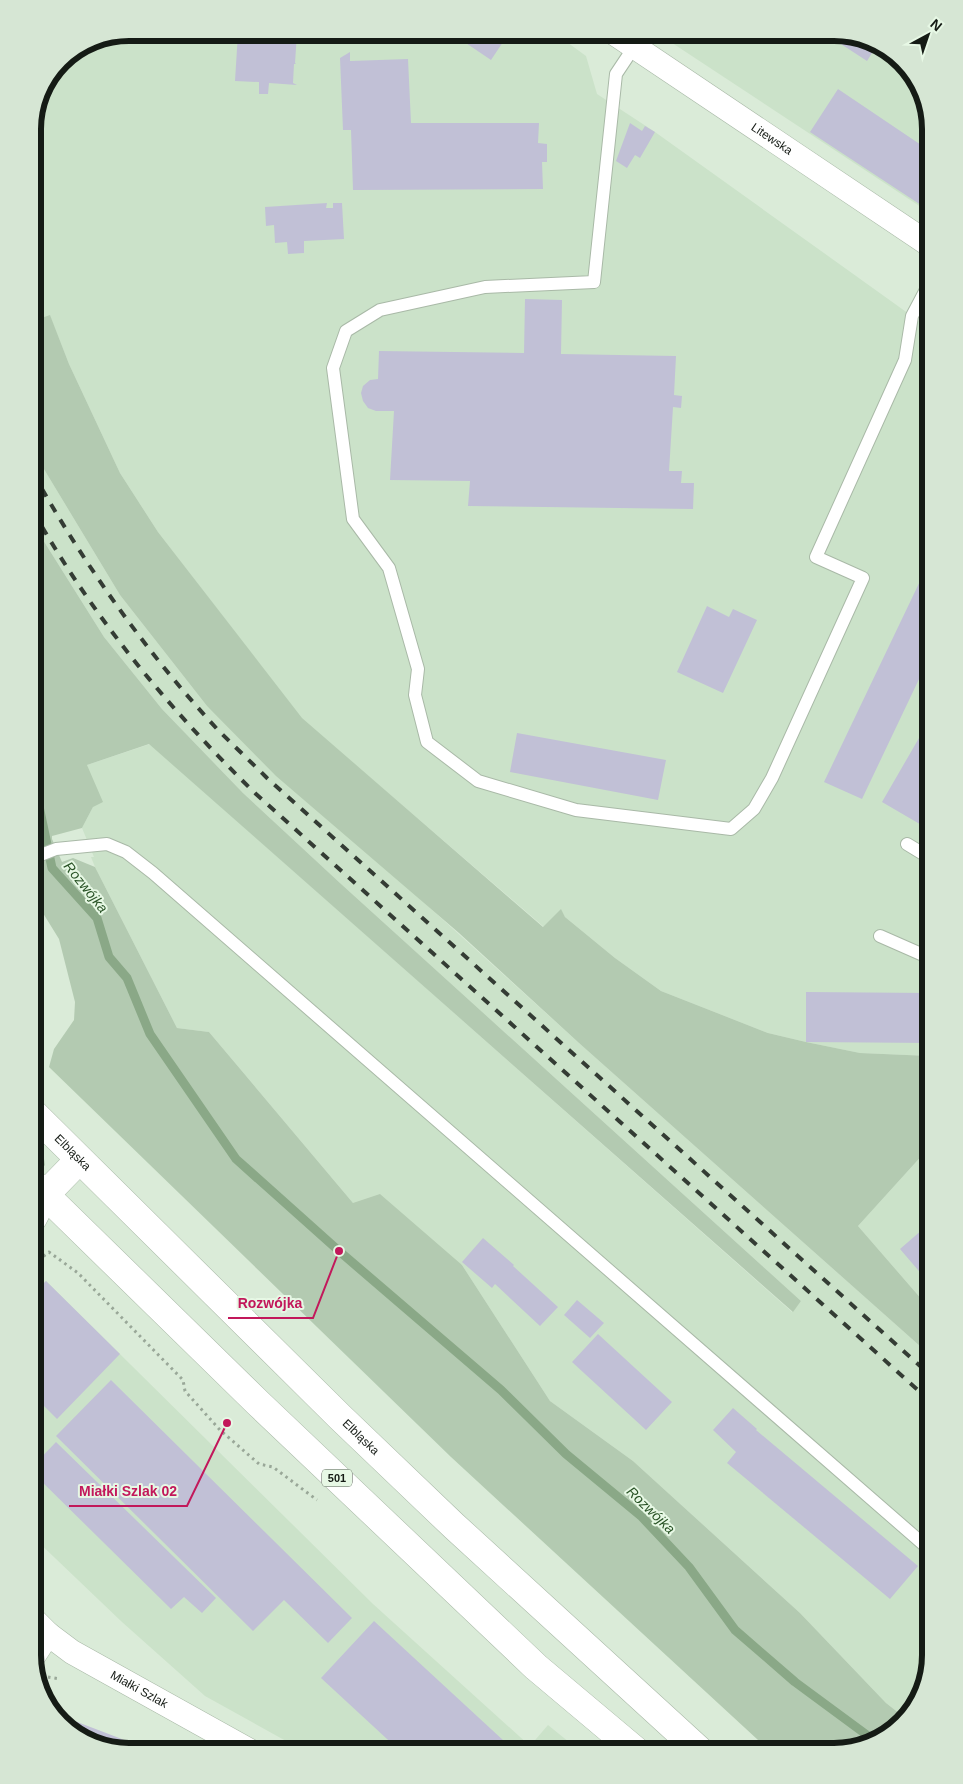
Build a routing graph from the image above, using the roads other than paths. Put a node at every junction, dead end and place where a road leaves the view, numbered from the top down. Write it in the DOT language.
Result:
graph roads {
  1 [pos="625,41"];
  2 [pos="634,47"];
  3 [pos="922,240"];
  4 [pos="922,297"];
  5 [pos="907,844"];
  6 [pos="922,853"];
  7 [pos="41,855"];
  8 [pos="880,936"];
  9 [pos="922,954"];
  10 [pos="41,1121"];
  11 [pos="80,1160"];
  12 [pos="41,1195"];
  13 [pos="41,1205"];
  14 [pos="922,1543"];
  15 [pos="41,1627"];
  16 [pos="236,1743"];
  17 [pos="626,1743"];
  18 [pos="690,1743"];
  1 -- 2 [label="street, Litewska"];
  2 -- 3 [label="street, Litewska"];
  2 -- 4 [label="lane"];
  5 -- 6 [label="lane"];
  7 -- 14 [label="lane"];
  8 -- 9 [label="lane"];
  10 -- 11 [label="main road, Elbląska"];
  11 -- 12 [label="main road"];
  11 -- 18 [label="main road, Elbląska"];
  13 -- 17 [label="main road, 501"];
  15 -- 16 [label="street, Miałki Szlak"];
}
